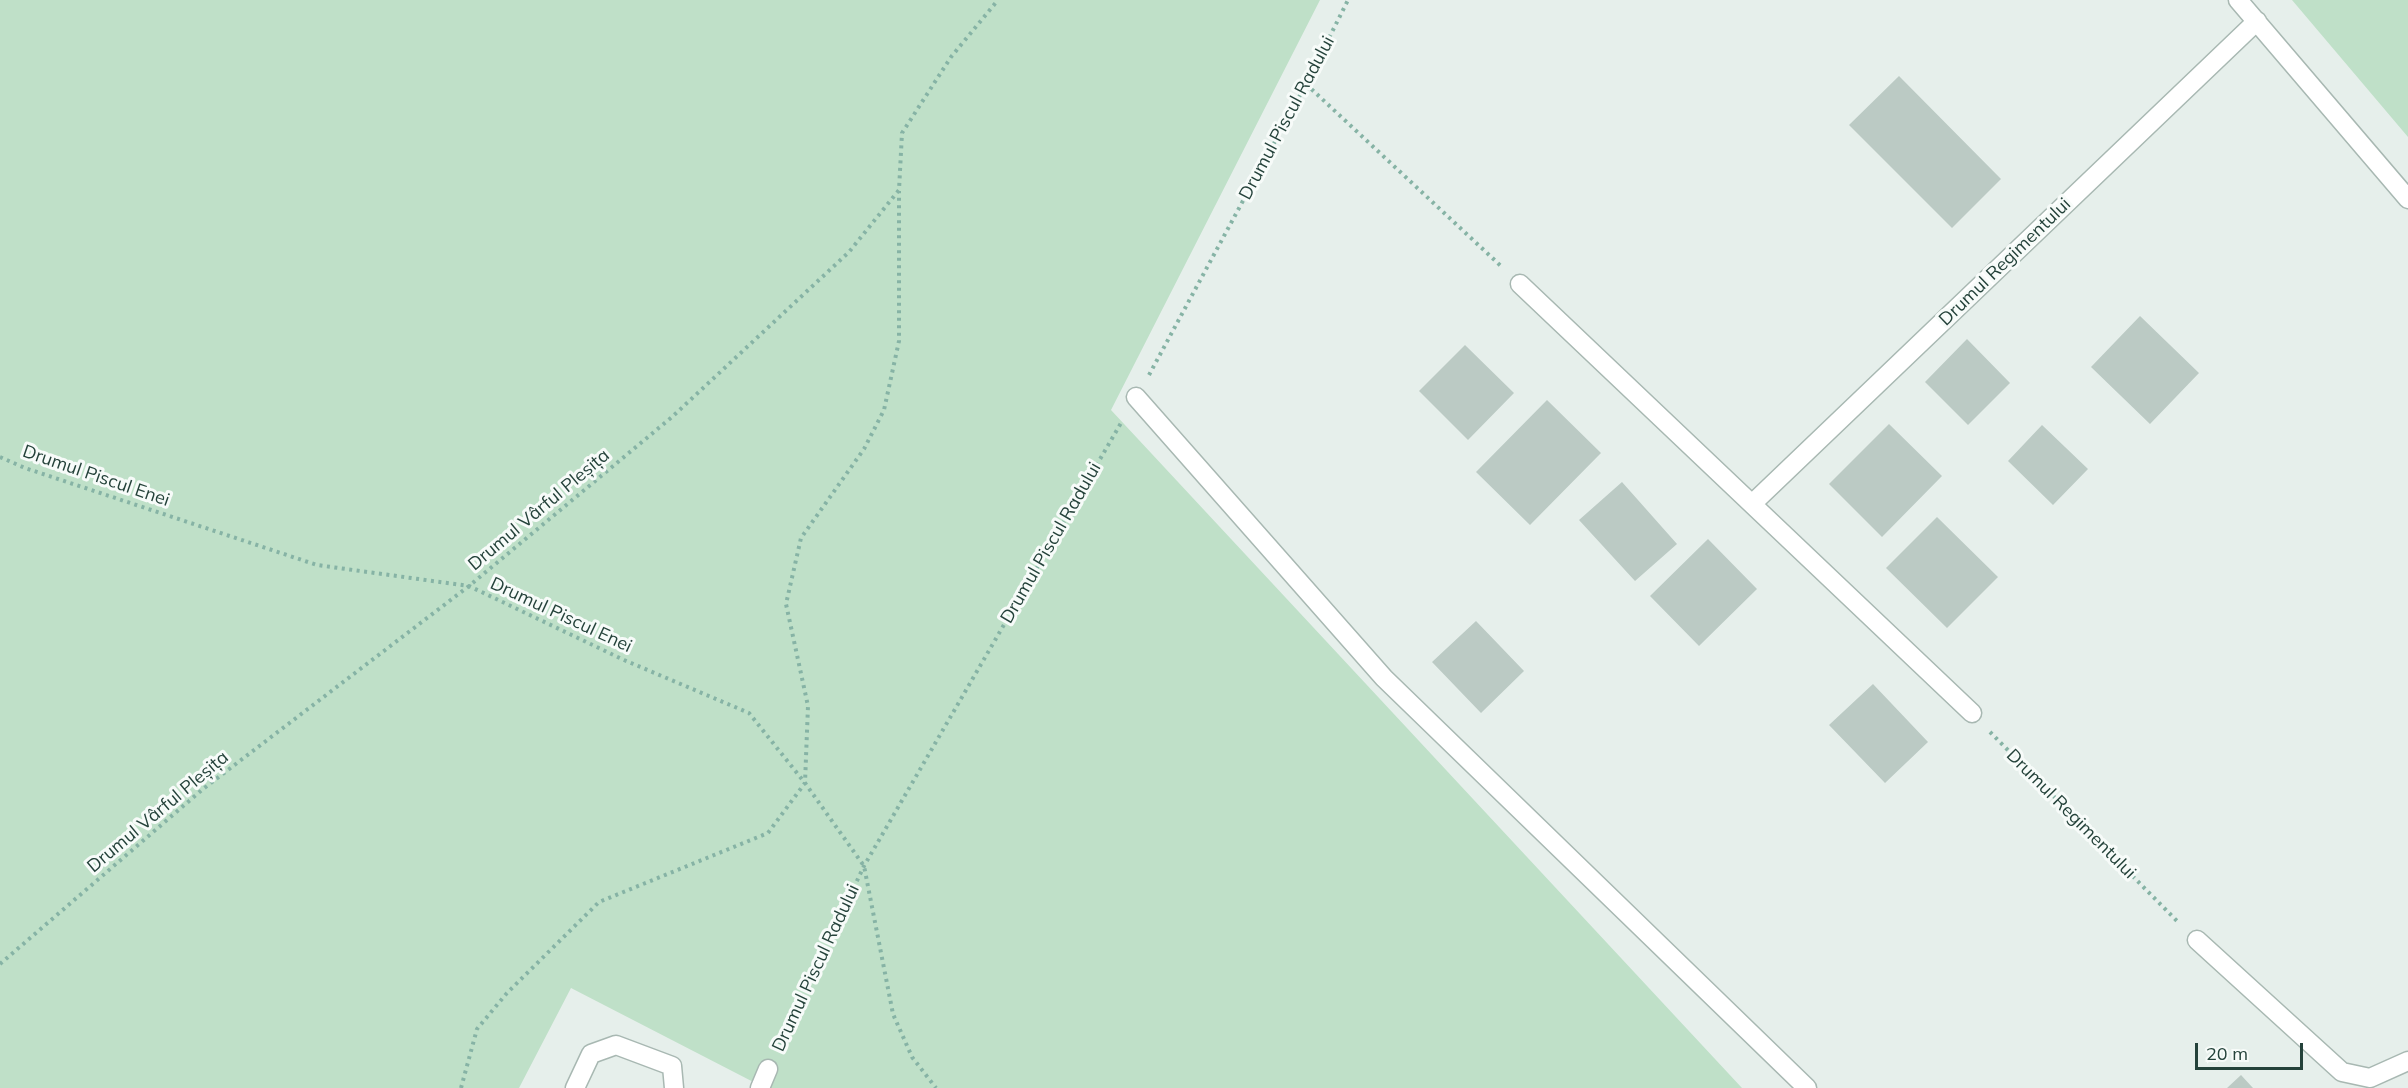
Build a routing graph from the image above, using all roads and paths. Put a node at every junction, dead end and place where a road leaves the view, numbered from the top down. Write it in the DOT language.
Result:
graph roads {
  1 [pos="998,0"];
  2 [pos="1348,0"];
  3 [pos="2238,0"];
  4 [pos="2257,21"];
  5 [pos="1306,84"];
  6 [pos="899,190"];
  7 [pos="2408,199"];
  8 [pos="1520,284"];
  9 [pos="1136,397"];
  10 [pos="0,457"];
  11 [pos="1753,503"];
  12 [pos="469,586"];
  13 [pos="1972,713"];
  14 [pos="806,783"];
  15 [pos="864,866"];
  16 [pos="2197,940"];
  17 [pos="0,964"];
  18 [pos="2408,1061"];
  19 [pos="768,1069"];
  20 [pos="461,1088"];
  21 [pos="575,1088"];
  22 [pos="674,1088"];
  23 [pos="760,1088"];
  24 [pos="936,1088"];
  25 [pos="1807,1088"];
  1 -- 6 [label="path"];
  2 -- 5 [label="path, Drumul Piscul Radului"];
  3 -- 4 [label="street"];
  4 -- 7 [label="street"];
  4 -- 11 [label="street, Drumul Regimentului"];
  5 -- 8 [label="path"];
  5 -- 9 [label="path, Drumul Piscul Radului"];
  6 -- 12 [label="path, Drumul Vârful Pleșița"];
  6 -- 14 [label="path"];
  8 -- 11 [label="street"];
  9 -- 15 [label="path, Drumul Piscul Radului"];
  9 -- 25 [label="street"];
  10 -- 12 [label="path, Drumul Piscul Enei"];
  11 -- 13 [label="street"];
  12 -- 14 [label="path, Drumul Piscul Enei"];
  12 -- 17 [label="path, Drumul Vârful Pleșița"];
  13 -- 16 [label="path, Drumul Regimentului"];
  14 -- 15 [label="path, Drumul Piscul Enei"];
  14 -- 20 [label="path"];
  15 -- 19 [label="path, Drumul Piscul Radului"];
  15 -- 24 [label="path"];
  16 -- 18 [label="street"];
  19 -- 23 [label="street, Drumul Piscul Radului"];
  21 -- 22 [label="street"];
}
